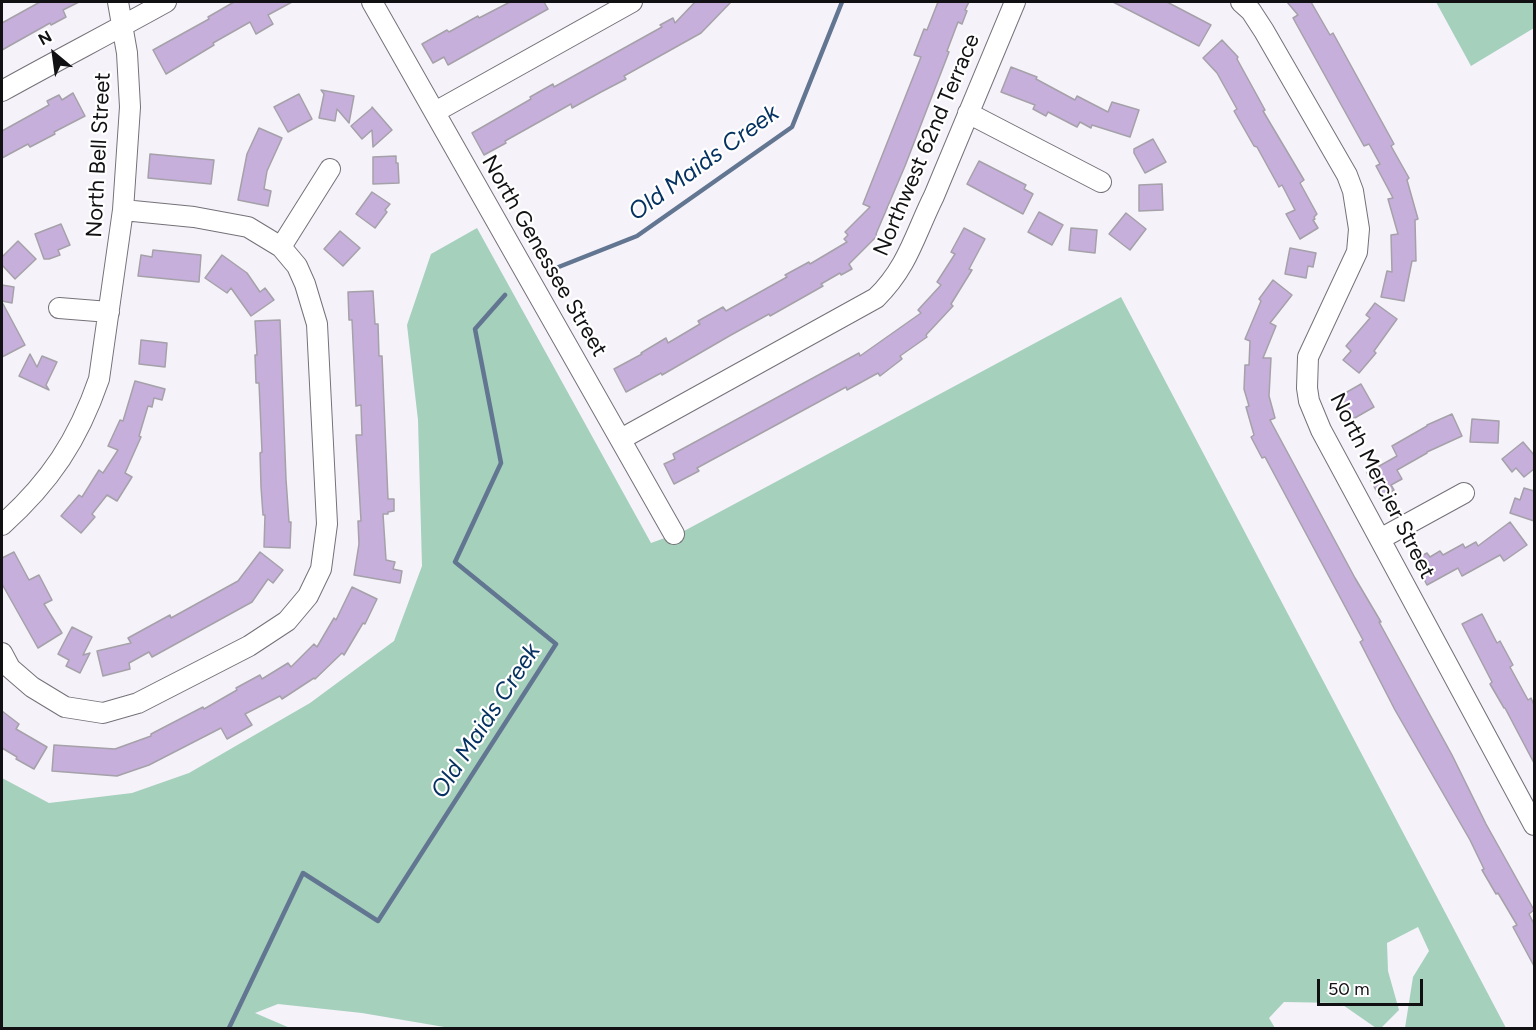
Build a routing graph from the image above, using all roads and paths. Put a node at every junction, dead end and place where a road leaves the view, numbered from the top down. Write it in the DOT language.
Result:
graph roads {
  1 [pos="118,2"];
  2 [pos="166,2"];
  3 [pos="372,2"];
  4 [pos="632,2"];
  5 [pos="1015,2"];
  6 [pos="1241,2"];
  7 [pos="123,27"];
  8 [pos="2,91"];
  9 [pos="435,112"];
  10 [pos="968,113"];
  11 [pos="330,169"];
  12 [pos="1101,182"];
  13 [pos="123,210"];
  14 [pos="281,247"];
  15 [pos="59,308"];
  16 [pos="109,312"];
  17 [pos="621,439"];
  18 [pos="1464,493"];
  19 [pos="2,525"];
  20 [pos="674,534"];
  21 [pos="1380,539"];
  22 [pos="2,653"];
  23 [pos="1534,825"];
  1 -- 7 [label="street, North Bell Street"];
  2 -- 7 [label="street"];
  3 -- 9 [label="street, North Genessee Street"];
  4 -- 9 [label="street"];
  5 -- 10 [label="street, Northwest 62nd Terrace"];
  6 -- 21 [label="street, North Mercier Street"];
  7 -- 8 [label="street"];
  7 -- 13 [label="street, North Bell Street"];
  9 -- 17 [label="street, North Genessee Street"];
  10 -- 12 [label="street"];
  10 -- 17 [label="street, Northwest 62nd Terrace"];
  11 -- 14 [label="street"];
  13 -- 14 [label="street"];
  13 -- 16 [label="street, North Bell Street"];
  14 -- 22 [label="street"];
  15 -- 16 [label="street"];
  16 -- 19 [label="street, North Bell Street"];
  17 -- 20 [label="street, North Genessee Street"];
  18 -- 21 [label="street"];
  21 -- 23 [label="street, North Mercier Street"];
}
